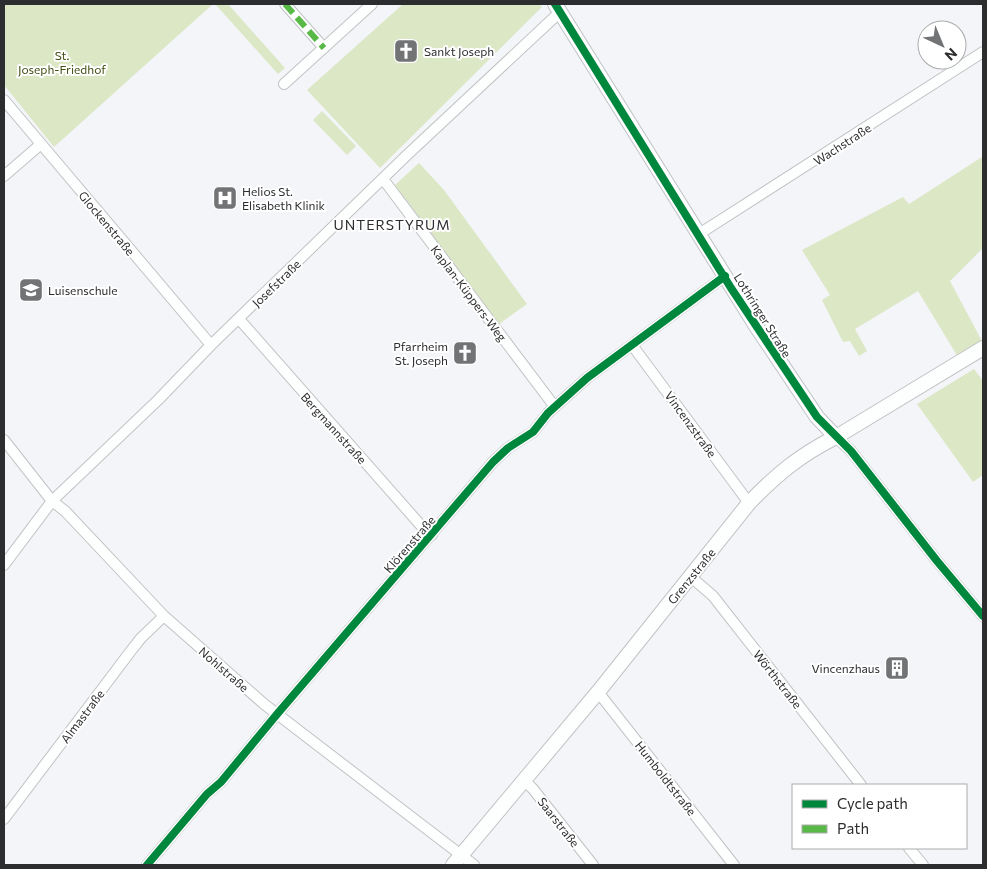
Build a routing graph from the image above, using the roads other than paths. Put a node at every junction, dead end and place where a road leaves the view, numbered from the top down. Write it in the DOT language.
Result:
graph roads {
  1 [pos="284,4"];
  2 [pos="372,4"];
  3 [pos="557,8"];
  4 [pos="324,48"];
  5 [pos="983,52"];
  6 [pos="284,84"];
  7 [pos="4,100"];
  8 [pos="41,144"];
  9 [pos="4,176"];
  10 [pos="383,179"];
  11 [pos="699,234"];
  12 [pos="725,276"];
  13 [pos="239,319"];
  14 [pos="211,345"];
  15 [pos="632,345"];
  16 [pos="983,348"];
  17 [pos="555,407"];
  18 [pos="836,437"];
  19 [pos="4,440"];
  20 [pos="52,501"];
  21 [pos="749,503"];
  22 [pos="432,536"];
  23 [pos="4,565"];
  24 [pos="691,577"];
  25 [pos="164,616"];
  26 [pos="983,616"];
  27 [pos="598,692"];
  28 [pos="278,713"];
  29 [pos="524,780"];
  30 [pos="860,784"];
  31 [pos="4,819"];
  32 [pos="910,849"];
  33 [pos="457,861"];
  34 [pos="147,865"];
  35 [pos="474,865"];
  36 [pos="593,865"];
  37 [pos="734,865"];
  38 [pos="923,865"];
  1 -- 4 [label="street"];
  2 -- 4 [label="street"];
  3 -- 10 [label="street, Josefstraße"];
  3 -- 11 [label="street, Lothringer Straße"];
  4 -- 6 [label="street"];
  5 -- 11 [label="street, Wachstraße"];
  7 -- 8 [label="street, Glockenstraße"];
  8 -- 9 [label="street"];
  8 -- 14 [label="street, Glockenstraße"];
  10 -- 13 [label="street, Josefstraße"];
  10 -- 17 [label="street, Kaplan-Küppers-Weg"];
  11 -- 12 [label="street, Lothringer Straße"];
  12 -- 15 [label="street, Klörenstraße"];
  12 -- 18 [label="street, Lothringer Straße"];
  13 -- 14 [label="street, Josefstraße"];
  13 -- 22 [label="street, Bergmannstraße"];
  14 -- 20 [label="street, Josefstraße"];
  15 -- 17 [label="street, Klörenstraße"];
  15 -- 21 [label="street, Vincenzstraße"];
  16 -- 18 [label="street, Grenzstraße"];
  17 -- 22 [label="street, Klörenstraße"];
  18 -- 21 [label="street, Grenzstraße"];
  18 -- 26 [label="street, Lothringer Straße"];
  19 -- 20 [label="street, Nohlstraße"];
  20 -- 23 [label="street, Josefstraße"];
  20 -- 25 [label="street, Nohlstraße"];
  21 -- 24 [label="street, Grenzstraße"];
  22 -- 28 [label="street, Klörenstraße"];
  24 -- 27 [label="street, Grenzstraße"];
  24 -- 30 [label="street, Wörthstraße"];
  25 -- 28 [label="street, Nohlstraße"];
  25 -- 31 [label="street, Almastraße"];
  27 -- 29 [label="street, Grenzstraße"];
  27 -- 37 [label="street, Humboldtstraße"];
  28 -- 33 [label="street, Nohlstraße"];
  28 -- 34 [label="street, Klörenstraße"];
  29 -- 33 [label="street, Grenzstraße"];
  29 -- 36 [label="street, Saarstraße"];
  32 -- 38 [label="street"];
  33 -- 35 [label="street, Nohlstraße"];
}
